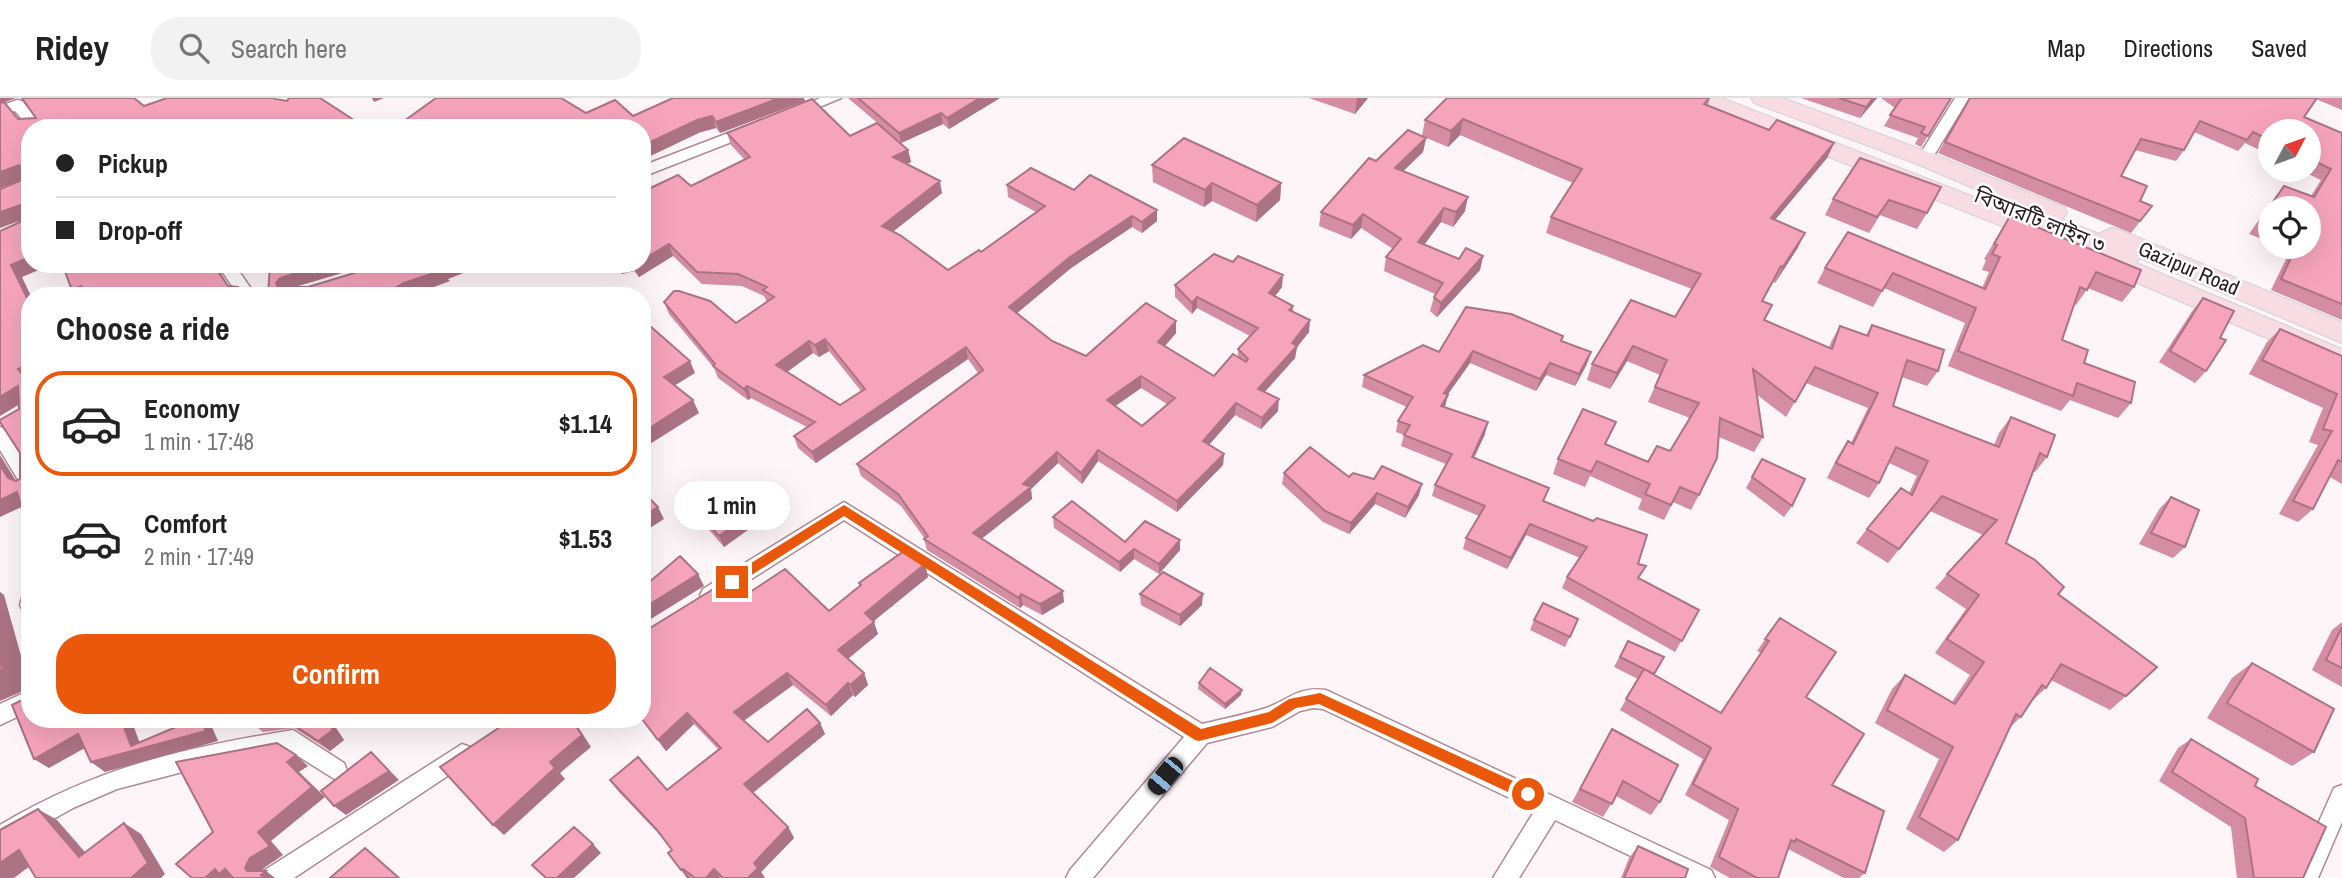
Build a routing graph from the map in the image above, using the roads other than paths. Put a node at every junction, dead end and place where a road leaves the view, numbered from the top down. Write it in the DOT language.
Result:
graph roads {
  1 [pos="834,98"];
  2 [pos="1702,98"];
  3 [pos="1737,98"];
  4 [pos="1762,98"];
  5 [pos="1962,98"];
  6 [pos="0,112"];
  7 [pos="30,119"];
  8 [pos="1925,159"];
  9 [pos="651,169"];
  10 [pos="2342,333"];
  11 [pos="2342,347"];
  12 [pos="2342,360"];
  13 [pos="0,435"];
  14 [pos="21,469"];
  15 [pos="698,603"];
  16 [pos="21,704"];
  17 [pos="0,715"];
  18 [pos="1199,735"];
  19 [pos="482,742"];
  20 [pos="336,770"];
  21 [pos="2342,796"];
  22 [pos="1551,805"];
  23 [pos="0,838"];
  24 [pos="272,878"];
  25 [pos="1079,878"];
  26 [pos="1505,878"];
  27 [pos="1703,878"];
  28 [pos="2306,878"];
  1 -- 9 [label="street"];
  2 -- 12 [label="main road, Gazipur Road"];
  3 -- 11 [label="main road, বিআরটি লাইন ৩"];
  4 -- 8 [label="main road, Gazipur Road"];
  5 -- 8 [label="street"];
  6 -- 7 [label="street"];
  8 -- 10 [label="main road, Gazipur Road"];
  13 -- 14 [label="street"];
  15 -- 18 [label="street"];
  16 -- 17 [label="street"];
  18 -- 22 [label="street"];
  18 -- 25 [label="street"];
  19 -- 24 [label="street"];
  20 -- 23 [label="street"];
  21 -- 28 [label="street"];
  22 -- 26 [label="street"];
  22 -- 27 [label="street"];
}
